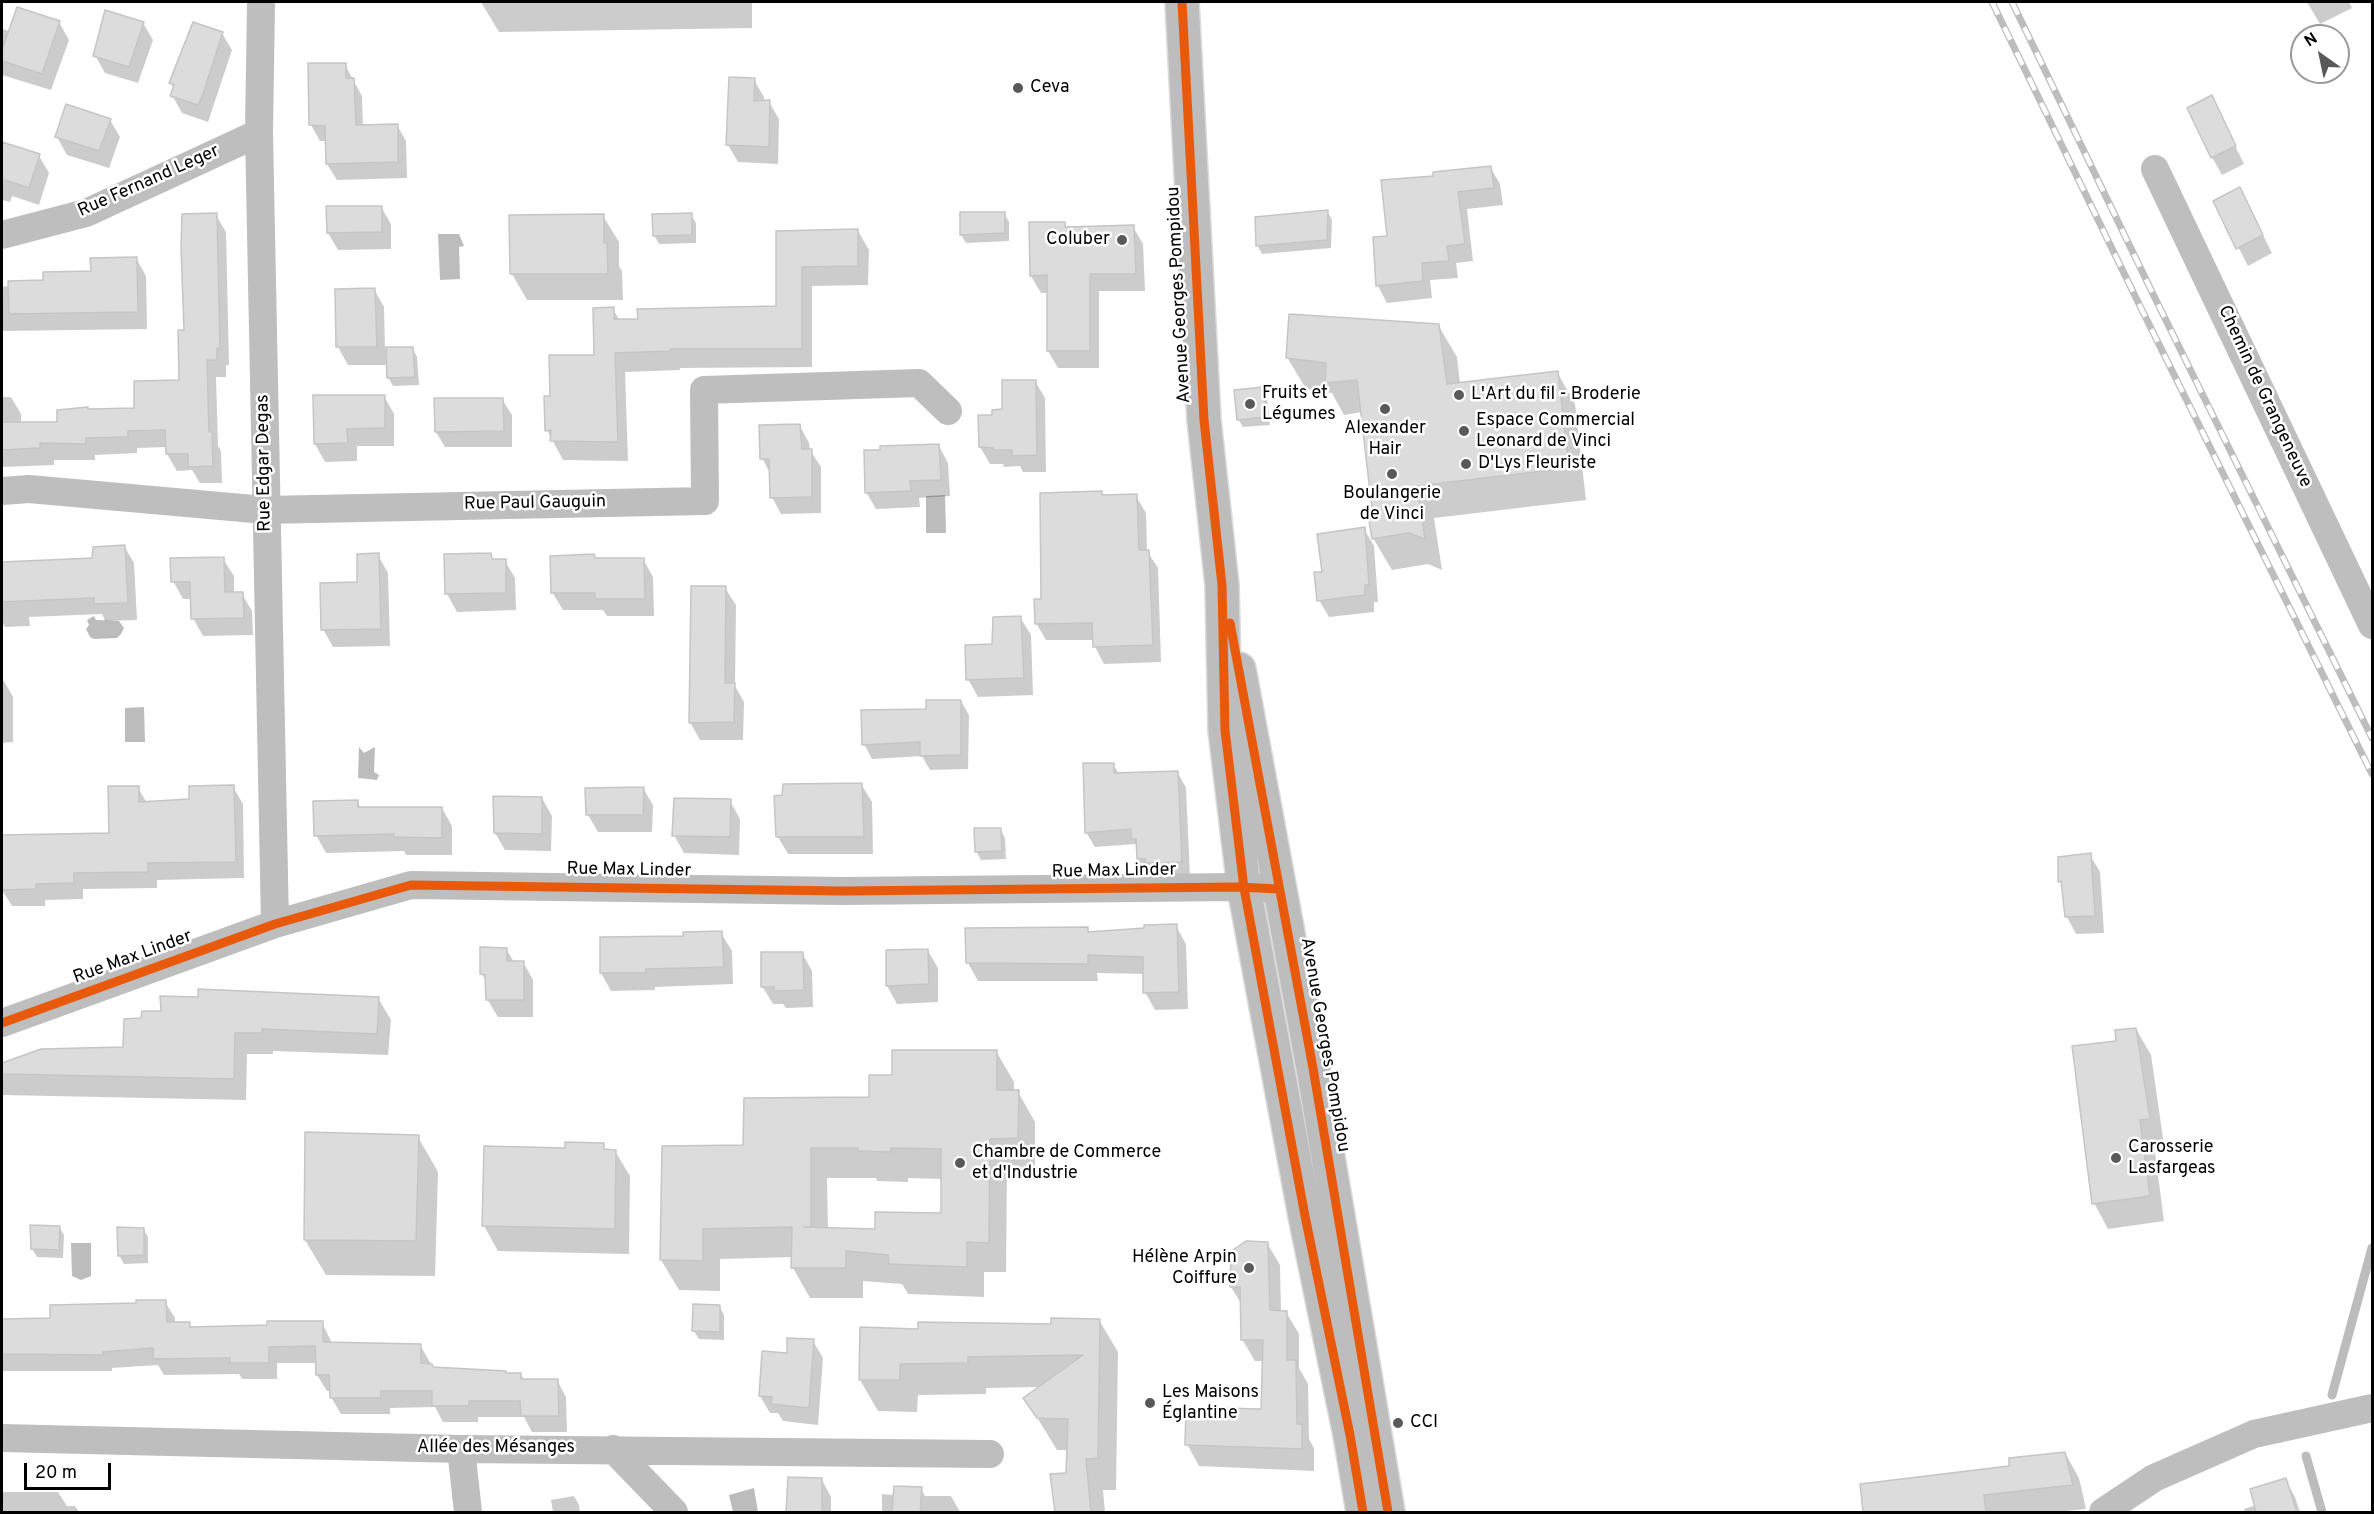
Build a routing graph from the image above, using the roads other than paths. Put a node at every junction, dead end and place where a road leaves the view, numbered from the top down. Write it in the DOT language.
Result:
graph roads {
  1 [pos="261,2"];
  2 [pos="1182,2"];
  3 [pos="259,133"];
  4 [pos="2155,169"];
  5 [pos="2,235"];
  6 [pos="948,411"];
  7 [pos="2,491"];
  8 [pos="265,510"];
  9 [pos="1222,585"];
  10 [pos="2373,625"];
  11 [pos="1244,888"];
  12 [pos="1279,889"];
  13 [pos="275,924"];
  14 [pos="2,1023"];
  15 [pos="2373,1408"];
  16 [pos="2,1438"];
  17 [pos="462,1449"];
  18 [pos="613,1449"];
  19 [pos="990,1454"];
  20 [pos="468,1512"];
  21 [pos="674,1512"];
  22 [pos="1363,1512"];
  23 [pos="1388,1512"];
  24 [pos="2103,1512"];
  1 -- 3 [label="street, Rue Edgar Degas"];
  2 -- 9 [label="main road, Avenue Georges Pompidou"];
  3 -- 5 [label="street, Rue Fernand Leger"];
  3 -- 8 [label="street, Rue Edgar Degas"];
  4 -- 10 [label="street, Chemin de Grangeneuve"];
  6 -- 8 [label="street, Rue Paul Gauguin"];
  7 -- 8 [label="street, Rue Paul Gauguin"];
  8 -- 13 [label="street, Rue Edgar Degas"];
  9 -- 11 [label="main road, Avenue Georges Pompidou"];
  9 -- 12 [label="main road, Avenue Georges Pompidou"];
  11 -- 12 [label="street, Rue Max Linder"];
  11 -- 13 [label="street, Rue Max Linder"];
  11 -- 22 [label="main road, Avenue Georges Pompidou"];
  12 -- 23 [label="main road, Avenue Georges Pompidou"];
  13 -- 14 [label="street, Rue Max Linder"];
  15 -- 24 [label="street"];
  16 -- 17 [label="street, Allée des Mésanges"];
  17 -- 18 [label="street, Allée des Mésanges"];
  17 -- 20 [label="street"];
  18 -- 19 [label="street, Allée des Mésanges"];
  18 -- 21 [label="street"];
}
